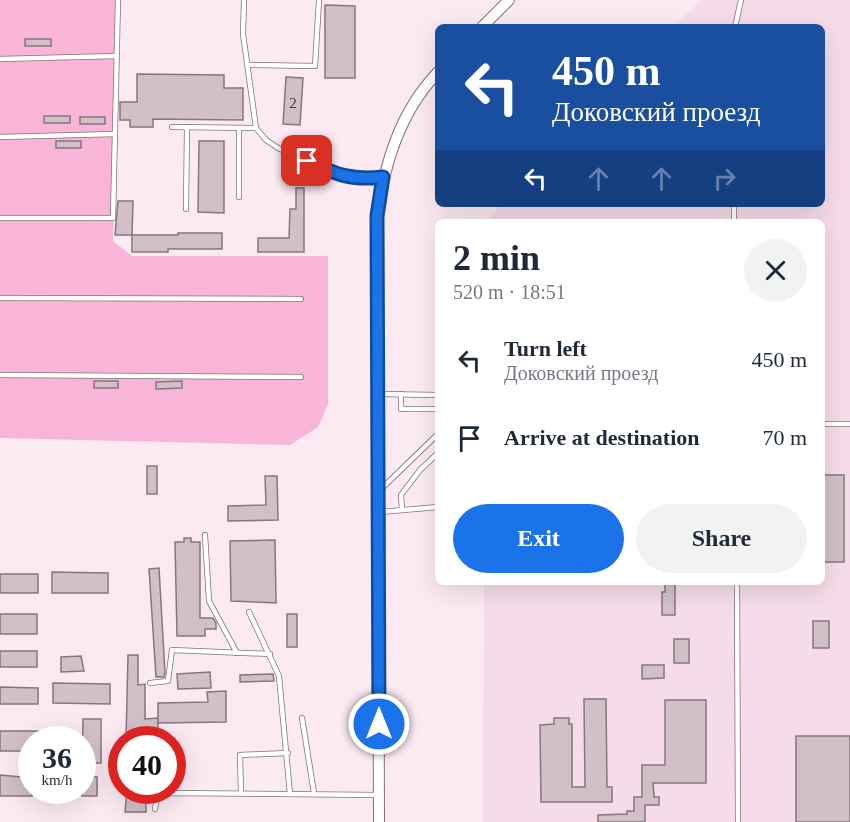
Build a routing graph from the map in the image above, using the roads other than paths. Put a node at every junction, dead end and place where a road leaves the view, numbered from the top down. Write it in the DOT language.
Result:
graph roads {
  1 [pos="118,0"];
  2 [pos="244,0"];
  3 [pos="319,0"];
  4 [pos="509,0"];
  5 [pos="741,0"];
  6 [pos="485,24"];
  7 [pos="736,24"];
  8 [pos="116,56"];
  9 [pos="0,59"];
  10 [pos="249,65"];
  11 [pos="435,76"];
  12 [pos="172,127"];
  13 [pos="187,128"];
  14 [pos="239,128"];
  15 [pos="256,128"];
  16 [pos="115,134"];
  17 [pos="0,137"];
  18 [pos="307,161"];
  19 [pos="383,177"];
  20 [pos="239,197"];
  21 [pos="186,209"];
  22 [pos="0,218"];
  23 [pos="0,298"];
  24 [pos="301,299"];
  25 [pos="0,375"];
  26 [pos="301,377"];
  27 [pos="379,394"];
  28 [pos="401,394"];
  29 [pos="435,394"];
  30 [pos="435,409"];
  31 [pos="825,424"];
  32 [pos="850,424"];
  33 [pos="435,437"];
  34 [pos="435,456"];
  35 [pos="379,491"];
  36 [pos="435,507"];
  37 [pos="402,510"];
  38 [pos="380,512"];
  39 [pos="205,535"];
  40 [pos="737,585"];
  41 [pos="249,612"];
  42 [pos="237,653"];
  43 [pos="270,654"];
  44 [pos="150,683"];
  45 [pos="302,718"];
  46 [pos="288,753"];
  47 [pos="241,793"];
  48 [pos="314,793"];
  49 [pos="291,794"];
  50 [pos="379,795"];
  51 [pos="155,809"];
  52 [pos="379,822"];
  53 [pos="738,822"];
  1 -- 8 [label="lane"];
  2 -- 10 [label="lane"];
  3 -- 10 [label="lane"];
  4 -- 6 [label="street"];
  5 -- 7 [label="lane"];
  8 -- 9 [label="lane"];
  8 -- 16 [label="lane"];
  10 -- 15 [label="lane"];
  11 -- 19 [label="street"];
  12 -- 13 [label="lane"];
  13 -- 14 [label="lane"];
  13 -- 21 [label="lane"];
  14 -- 15 [label="lane"];
  14 -- 20 [label="lane"];
  15 -- 18 [label="lane"];
  16 -- 17 [label="lane"];
  16 -- 22 [label="lane"];
  18 -- 19 [label="street"];
  19 -- 27 [label="street"];
  23 -- 24 [label="lane"];
  25 -- 26 [label="lane"];
  27 -- 28 [label="lane"];
  27 -- 35 [label="street"];
  28 -- 29 [label="lane"];
  28 -- 30 [label="lane"];
  31 -- 32 [label="lane"];
  33 -- 35 [label="lane"];
  34 -- 37 [label="lane"];
  35 -- 38 [label="street"];
  36 -- 37 [label="lane"];
  37 -- 38 [label="lane"];
  38 -- 50 [label="street"];
  39 -- 42 [label="lane"];
  40 -- 53 [label="lane"];
  41 -- 43 [label="lane"];
  42 -- 43 [label="lane"];
  42 -- 44 [label="lane"];
  43 -- 46 [label="lane"];
  45 -- 48 [label="lane"];
  46 -- 47 [label="lane"];
  46 -- 49 [label="lane"];
  47 -- 49 [label="lane"];
  47 -- 51 [label="lane"];
  48 -- 49 [label="lane"];
  48 -- 50 [label="lane"];
  50 -- 52 [label="street"];
}
